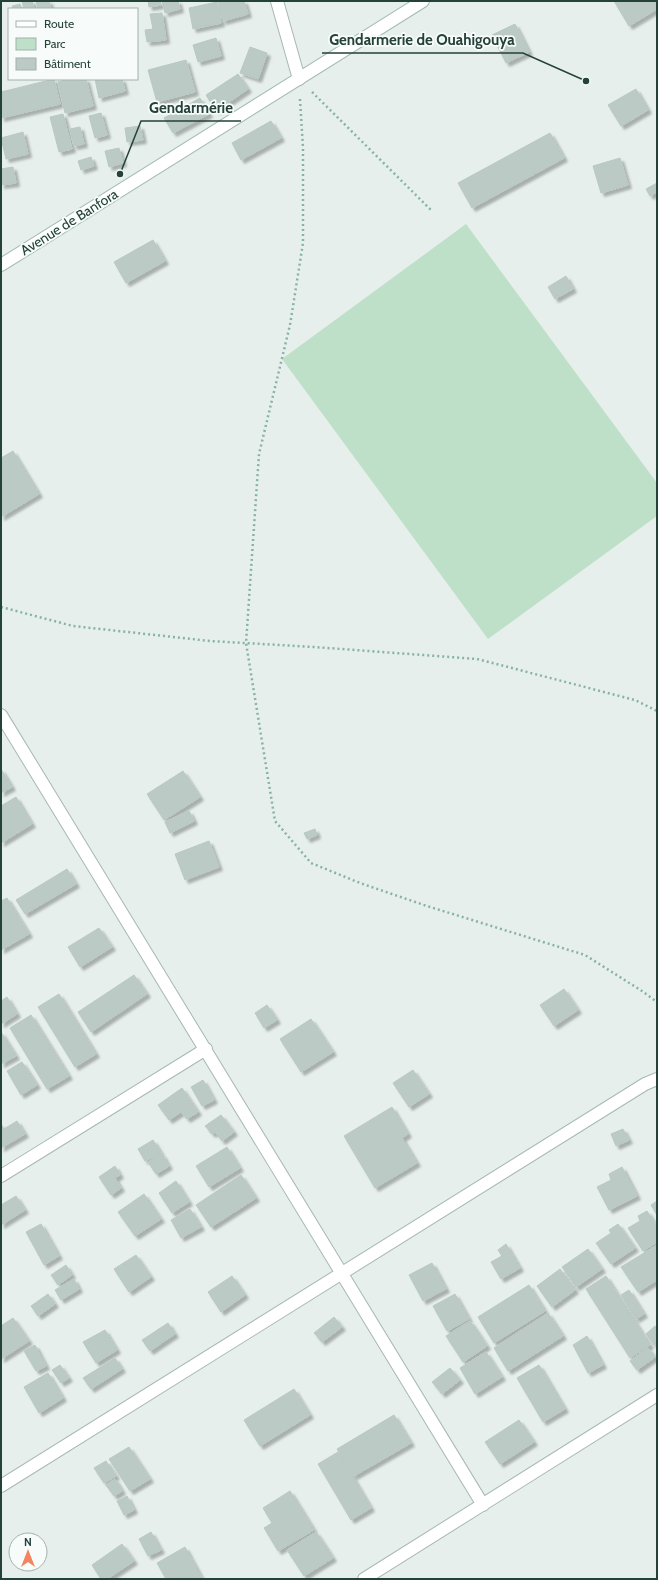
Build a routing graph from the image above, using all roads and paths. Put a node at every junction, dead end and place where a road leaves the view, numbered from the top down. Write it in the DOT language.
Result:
graph roads {
  1 [pos="277,1"];
  2 [pos="423,1"];
  3 [pos="299,79"];
  4 [pos="431,210"];
  5 [pos="1,265"];
  6 [pos="1,607"];
  7 [pos="246,643"];
  8 [pos="657,711"];
  9 [pos="1,715"];
  10 [pos="657,1002"];
  11 [pos="206,1049"];
  12 [pos="657,1079"];
  13 [pos="1,1176"];
  14 [pos="343,1273"];
  15 [pos="657,1395"];
  16 [pos="1,1486"];
  17 [pos="483,1505"];
  18 [pos="364,1579"];
  1 -- 3 [label="street"];
  2 -- 3 [label="street, Avenue de Banfora"];
  3 -- 4 [label="path"];
  3 -- 5 [label="street, Avenue de Banfora"];
  3 -- 7 [label="path"];
  6 -- 7 [label="path"];
  7 -- 8 [label="path"];
  7 -- 10 [label="path"];
  9 -- 11 [label="street"];
  11 -- 13 [label="street"];
  11 -- 14 [label="street"];
  12 -- 14 [label="street"];
  14 -- 16 [label="street"];
  14 -- 17 [label="street"];
  15 -- 17 [label="street"];
  17 -- 18 [label="street"];
}
